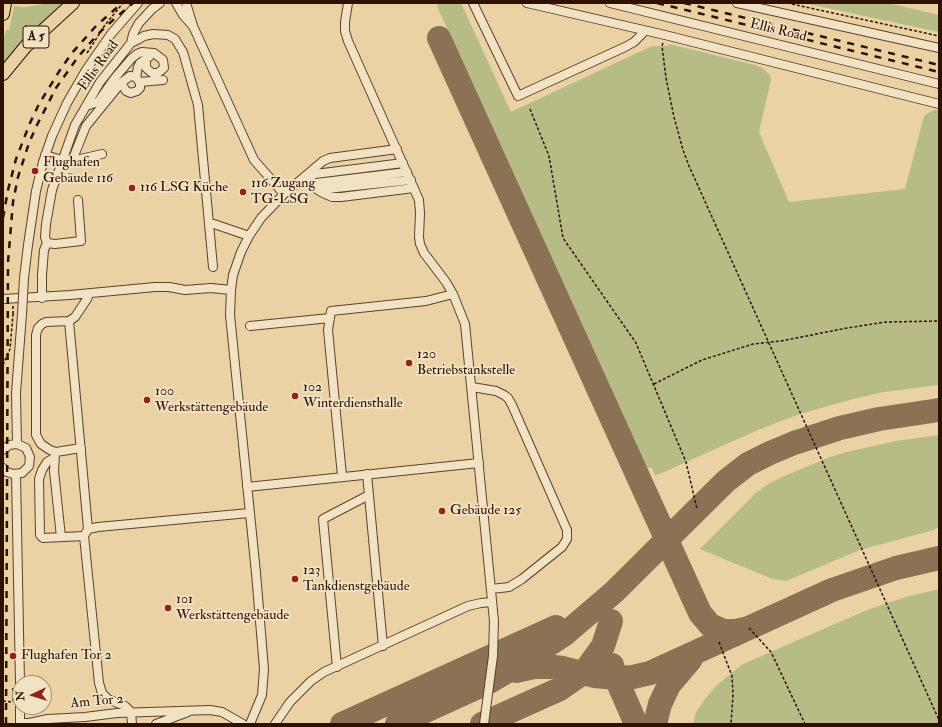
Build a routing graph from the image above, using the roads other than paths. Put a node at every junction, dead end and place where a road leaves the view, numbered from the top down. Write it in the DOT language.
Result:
graph roads {
  1 [pos="5,3"];
  2 [pos="73,3"];
  3 [pos="138,3"];
  4 [pos="160,3"];
  5 [pos="176,3"];
  6 [pos="186,3"];
  7 [pos="348,3"];
  8 [pos="473,3"];
  9 [pos="528,3"];
  10 [pos="610,3"];
  11 [pos="737,3"];
  12 [pos="3,14"];
  13 [pos="193,26"];
  14 [pos="645,31"];
  15 [pos="131,44"];
  16 [pos="939,48"];
  17 [pos="160,57"];
  18 [pos="146,62"];
  19 [pos="3,74"];
  20 [pos="138,79"];
  21 [pos="163,80"];
  22 [pos="939,84"];
  23 [pos="123,86"];
  24 [pos="939,104"];
  25 [pos="86,106"];
  26 [pos="397,149"];
  27 [pos="102,154"];
  28 [pos="45,155"];
  29 [pos="62,160"];
  30 [pos="72,161"];
  31 [pos="403,163"];
  32 [pos="407,172"];
  33 [pos="304,181"];
  34 [pos="412,184"];
  35 [pos="284,194"];
  36 [pos="78,200"];
  37 [pos="209,224"];
  38 [pos="249,236"];
  39 [pos="47,243"];
  40 [pos="213,267"];
  41 [pos="231,290"];
  42 [pos="89,294"];
  43 [pos="453,294"];
  44 [pos="42,298"];
  45 [pos="3,299"];
  46 [pos="330,318"];
  47 [pos="69,321"];
  48 [pos="250,326"];
  49 [pos="472,387"];
  50 [pos="17,444"];
  51 [pos="81,448"];
  52 [pos="3,450"];
  53 [pos="55,455"];
  54 [pos="479,463"];
  55 [pos="3,468"];
  56 [pos="16,474"];
  57 [pos="367,474"];
  58 [pos="342,476"];
  59 [pos="247,487"];
  60 [pos="369,495"];
  61 [pos="249,512"];
  62 [pos="86,533"];
  63 [pos="61,538"];
  64 [pos="491,589"];
  65 [pos="492,602"];
  66 [pos="383,646"];
  67 [pos="337,666"];
  68 [pos="20,675"];
  69 [pos="192,710"];
  70 [pos="131,712"];
  71 [pos="98,720"];
  72 [pos="20,724"];
  73 [pos="30,724"];
  74 [pos="132,724"];
  75 [pos="156,724"];
  76 [pos="243,724"];
  77 [pos="250,724"];
  78 [pos="275,724"];
  79 [pos="484,724"];
  1 -- 12 [label="highway"];
  2 -- 19 [label="highway, A 5"];
  3 -- 28 [label="street"];
  4 -- 15 [label="street, Ellis Road"];
  5 -- 13 [label="street"];
  6 -- 13 [label="street"];
  7 -- 26 [label="street"];
  8 -- 14 [label="street"];
  9 -- 14 [label="street"];
  10 -- 22 [label="street, Ellis Road"];
  11 -- 16 [label="street"];
  13 -- 35 [label="street"];
  14 -- 24 [label="street"];
  15 -- 25 [label="street, Ellis Road"];
  15 -- 37 [label="street"];
  17 -- 18 [label="street"];
  17 -- 20 [label="street"];
  17 -- 25 [label="street"];
  20 -- 21 [label="street"];
  20 -- 23 [label="street"];
  20 -- 30 [label="street"];
  25 -- 29 [label="street, Ellis Road"];
  26 -- 31 [label="street"];
  26 -- 33 [label="street"];
  27 -- 30 [label="street"];
  28 -- 29 [label="street"];
  28 -- 50 [label="street, bridge"];
  29 -- 30 [label="street"];
  29 -- 39 [label="street, Ellis Road"];
  31 -- 32 [label="street"];
  31 -- 33 [label="street"];
  32 -- 33 [label="street"];
  32 -- 34 [label="street"];
  33 -- 34 [label="street"];
  33 -- 35 [label="street"];
  34 -- 43 [label="street"];
  35 -- 38 [label="street"];
  36 -- 39 [label="street"];
  37 -- 38 [label="street"];
  37 -- 40 [label="street"];
  38 -- 41 [label="street"];
  39 -- 44 [label="street, Ellis Road"];
  41 -- 42 [label="street"];
  41 -- 59 [label="street"];
  42 -- 44 [label="street"];
  42 -- 47 [label="street"];
  43 -- 46 [label="street"];
  43 -- 49 [label="street"];
  44 -- 45 [label="street"];
  46 -- 48 [label="street"];
  46 -- 58 [label="street"];
  47 -- 51 [label="street"];
  47 -- 53 [label="street"];
  49 -- 54 [label="street"];
  49 -- 64 [label="street"];
  50 -- 52 [label="street"];
  50 -- 56 [label="street"];
  51 -- 53 [label="street"];
  51 -- 62 [label="street"];
  53 -- 63 [label="street"];
  53 -- 63 [label="street"];
  54 -- 57 [label="street"];
  54 -- 64 [label="street"];
  55 -- 56 [label="street"];
  56 -- 68 [label="street"];
  57 -- 58 [label="street"];
  57 -- 60 [label="street"];
  58 -- 59 [label="street"];
  59 -- 61 [label="street"];
  60 -- 66 [label="street"];
  60 -- 67 [label="street"];
  61 -- 62 [label="street"];
  61 -- 77 [label="street"];
  62 -- 63 [label="street"];
  62 -- 70 [label="street"];
  64 -- 65 [label="street"];
  65 -- 66 [label="street"];
  65 -- 79 [label="street"];
  66 -- 67 [label="street"];
  67 -- 78 [label="street"];
  69 -- 70 [label="street, Am Tor 2"];
  69 -- 75 [label="street"];
  69 -- 76 [label="street, Am Tor 2"];
  70 -- 71 [label="street, Am Tor 2"];
  70 -- 74 [label="street"];
  71 -- 73 [label="street, Am Tor 2"];
  72 -- 73 [label="street, Am Tor 2"];
}
